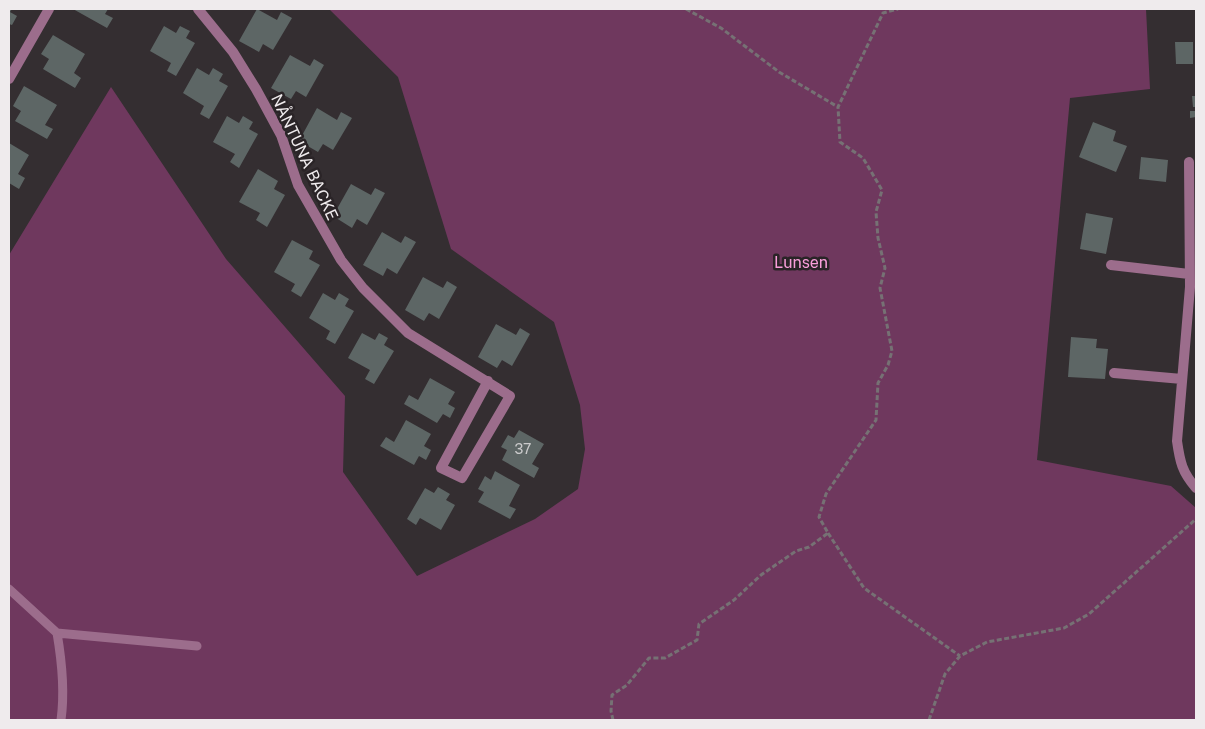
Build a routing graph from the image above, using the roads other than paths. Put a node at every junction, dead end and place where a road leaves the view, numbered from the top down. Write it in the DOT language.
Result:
graph roads {
  1 [pos="49,9"];
  2 [pos="198,9"];
  3 [pos="9,79"];
  4 [pos="1189,162"];
  5 [pos="1111,265"];
  6 [pos="1189,274"];
  7 [pos="1193,287"];
  8 [pos="1114,373"];
  9 [pos="1182,379"];
  10 [pos="488,381"];
  11 [pos="1196,488"];
  12 [pos="9,589"];
  13 [pos="56,633"];
  14 [pos="197,646"];
  15 [pos="61,720"];
  1 -- 3 [label="street"];
  2 -- 10 [label="street, NÅNTUNA BACKE"];
  4 -- 6 [label="street"];
  5 -- 6 [label="street"];
  6 -- 7 [label="street"];
  7 -- 9 [label="street"];
  8 -- 9 [label="street"];
  9 -- 11 [label="street"];
  10 -- 10 [label="street, NÅNTUNA BACKE"];
  12 -- 13 [label="lane"];
  13 -- 14 [label="lane"];
  13 -- 15 [label="lane"];
}
